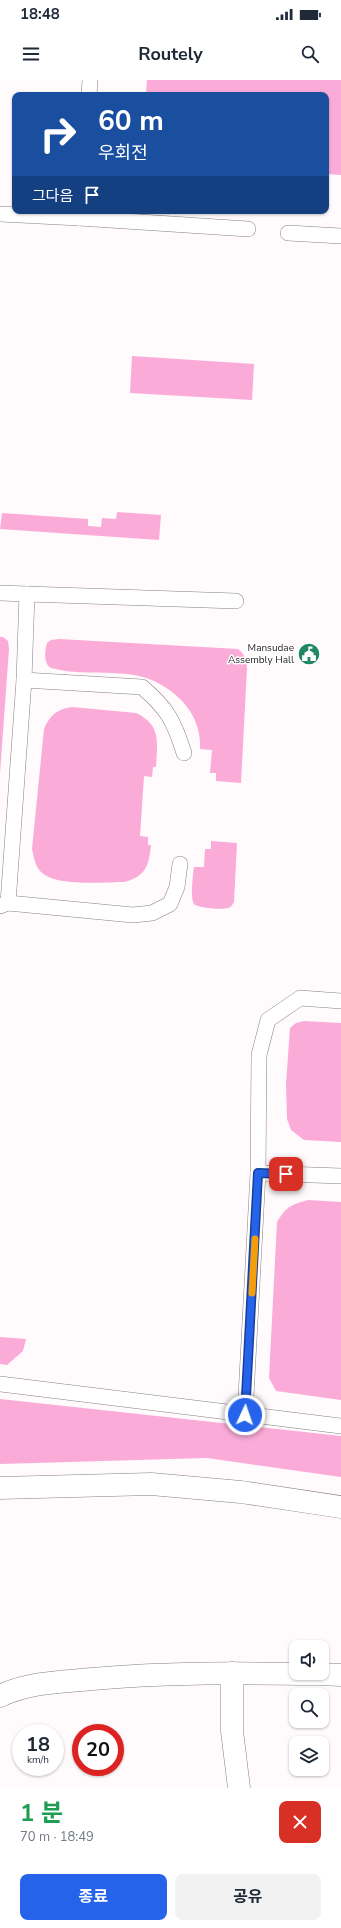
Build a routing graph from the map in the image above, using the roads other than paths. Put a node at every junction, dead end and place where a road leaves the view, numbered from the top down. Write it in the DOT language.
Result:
graph roads {
  1 [pos="90,80"];
  2 [pos="89,92"];
  3 [pos="0,214"];
  4 [pos="80,215"];
  5 [pos="248,229"];
  6 [pos="288,233"];
  7 [pos="341,236"];
  8 [pos="0,593"];
  9 [pos="27,594"];
  10 [pos="236,601"];
  11 [pos="24,680"];
  12 [pos="184,753"];
  13 [pos="180,864"];
  14 [pos="4,904"];
  15 [pos="341,1001"];
  16 [pos="258,1173"];
  17 [pos="341,1176"];
  18 [pos="0,1384"];
  19 [pos="245,1415"];
  20 [pos="341,1426"];
  21 [pos="0,1488"];
  22 [pos="341,1507"];
  23 [pos="232,1673"];
  24 [pos="341,1675"];
  25 [pos="0,1696"];
  26 [pos="239,1788"];
  1 -- 2 [label="lane"];
  3 -- 4 [label="lane"];
  4 -- 5 [label="lane"];
  6 -- 7 [label="lane"];
  8 -- 9 [label="lane"];
  9 -- 10 [label="lane"];
  9 -- 11 [label="lane"];
  11 -- 12 [label="lane"];
  11 -- 14 [label="lane"];
  13 -- 14 [label="lane"];
  15 -- 16 [label="lane"];
  16 -- 17 [label="lane"];
  16 -- 19 [label="lane"];
  18 -- 19 [label="lane"];
  19 -- 20 [label="lane"];
  21 -- 22 [label="street"];
  23 -- 24 [label="street"];
  23 -- 25 [label="street"];
  23 -- 26 [label="street"];
}
